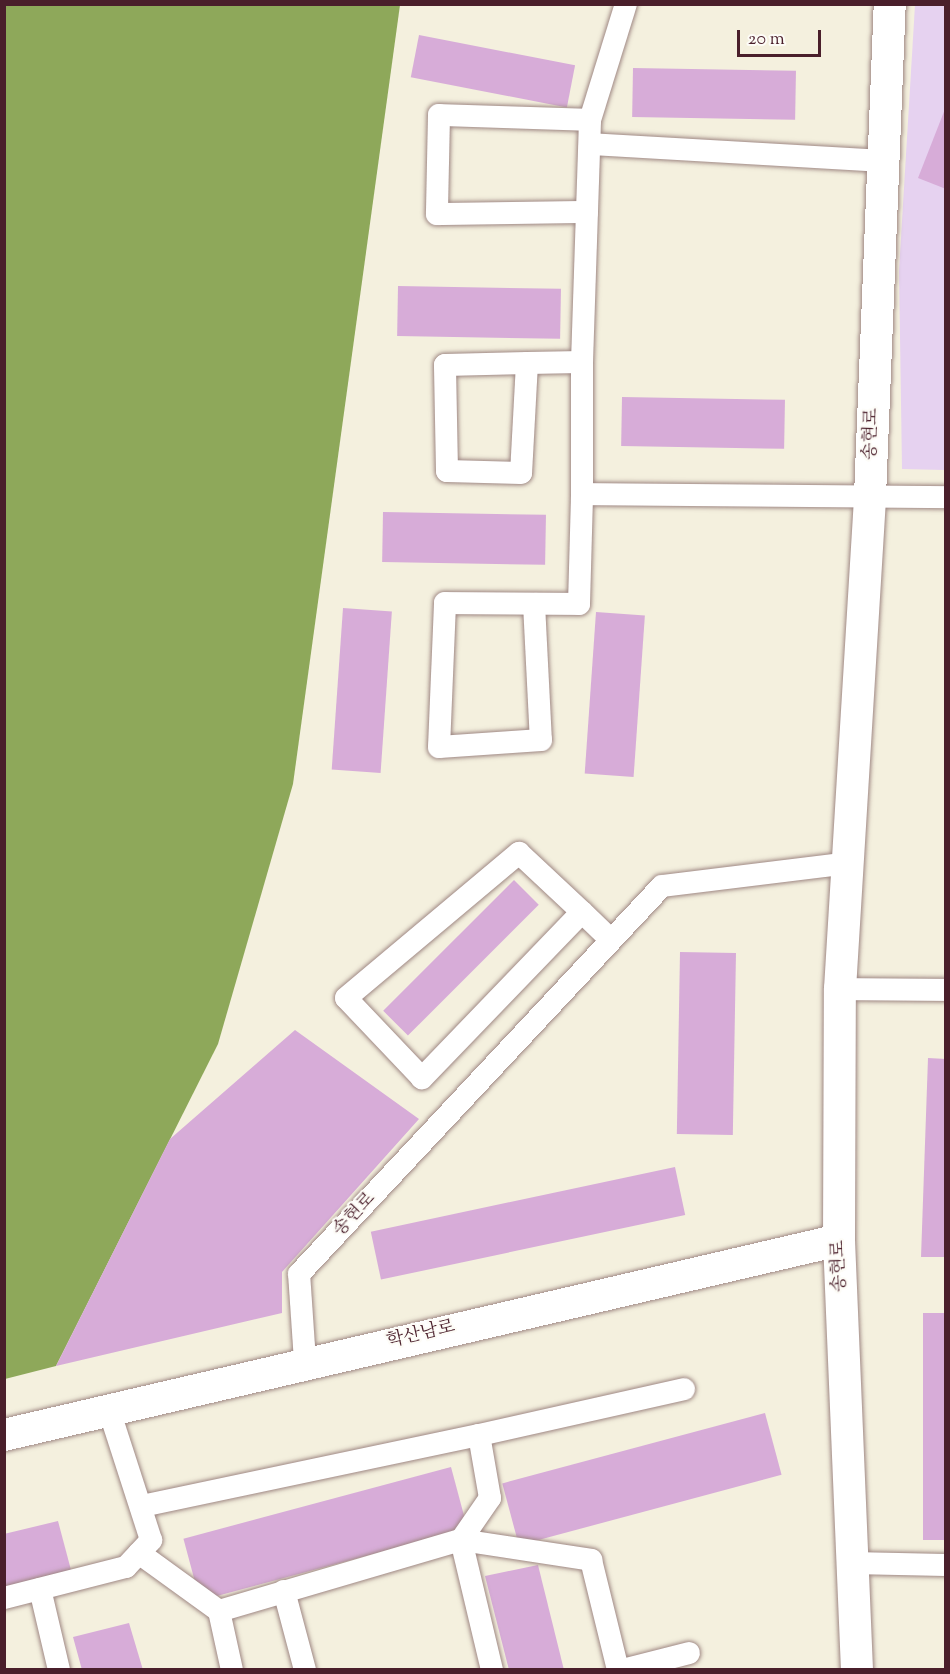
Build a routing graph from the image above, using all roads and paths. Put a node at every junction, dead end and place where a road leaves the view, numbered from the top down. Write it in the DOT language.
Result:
graph roads {
  1 [pos="890,4"];
  2 [pos="624,5"];
  3 [pos="590,120"];
  4 [pos="590,144"];
  5 [pos="882,161"];
  6 [pos="587,212"];
  7 [pos="582,362"];
  8 [pos="527,363"];
  9 [pos="582,494"];
  10 [pos="870,496"];
  11 [pos="945,497"];
  12 [pos="534,604"];
  13 [pos="848,862"];
  14 [pos="582,912"];
  15 [pos="611,940"];
  16 [pos="840,989"];
  17 [pos="945,990"];
  18 [pos="839,1240"];
  19 [pos="305,1361"];
  20 [pos="684,1389"];
  21 [pos="109,1410"];
  22 [pos="4,1435"];
  23 [pos="479,1435"];
  24 [pos="142,1506"];
  25 [pos="461,1540"];
  26 [pos="139,1553"];
  27 [pos="851,1563"];
  28 [pos="945,1565"];
  29 [pos="40,1589"];
  30 [pos="284,1591"];
  31 [pos="4,1598"];
  32 [pos="219,1611"];
  33 [pos="689,1653"];
  34 [pos="59,1670"];
  35 [pos="232,1670"];
  36 [pos="305,1670"];
  37 [pos="492,1670"];
  38 [pos="618,1670"];
  39 [pos="623,1670"];
  40 [pos="857,1670"];
  1 -- 5 [label="main road, 송현로"];
  2 -- 3 [label="street"];
  3 -- 4 [label="street"];
  3 -- 6 [label="street"];
  4 -- 5 [label="street"];
  4 -- 6 [label="street"];
  5 -- 10 [label="main road, 송현로"];
  6 -- 7 [label="street"];
  7 -- 8 [label="street"];
  7 -- 9 [label="street"];
  8 -- 8 [label="street"];
  9 -- 10 [label="street"];
  9 -- 12 [label="street"];
  10 -- 11 [label="street"];
  10 -- 13 [label="main road, 송현로"];
  12 -- 12 [label="street"];
  13 -- 15 [label="street, 송현로"];
  13 -- 16 [label="main road, 송현로"];
  14 -- 14 [label="street"];
  14 -- 15 [label="street"];
  15 -- 19 [label="street, 송현로"];
  16 -- 17 [label="street"];
  16 -- 18 [label="main road, 송현로"];
  18 -- 19 [label="main road, 학산남로"];
  18 -- 27 [label="main road, 송현로"];
  19 -- 21 [label="main road, 학산남로"];
  20 -- 23 [label="street"];
  21 -- 22 [label="main road, 학산남로"];
  21 -- 24 [label="street"];
  23 -- 24 [label="street"];
  23 -- 25 [label="street"];
  24 -- 26 [label="street"];
  25 -- 30 [label="street"];
  25 -- 37 [label="street"];
  25 -- 38 [label="street"];
  26 -- 29 [label="street"];
  26 -- 32 [label="street"];
  27 -- 28 [label="street"];
  27 -- 40 [label="main road, 송현로"];
  29 -- 31 [label="street"];
  29 -- 34 [label="street"];
  30 -- 32 [label="street"];
  30 -- 36 [label="street"];
  32 -- 35 [label="street"];
  33 -- 39 [label="street"];
}
